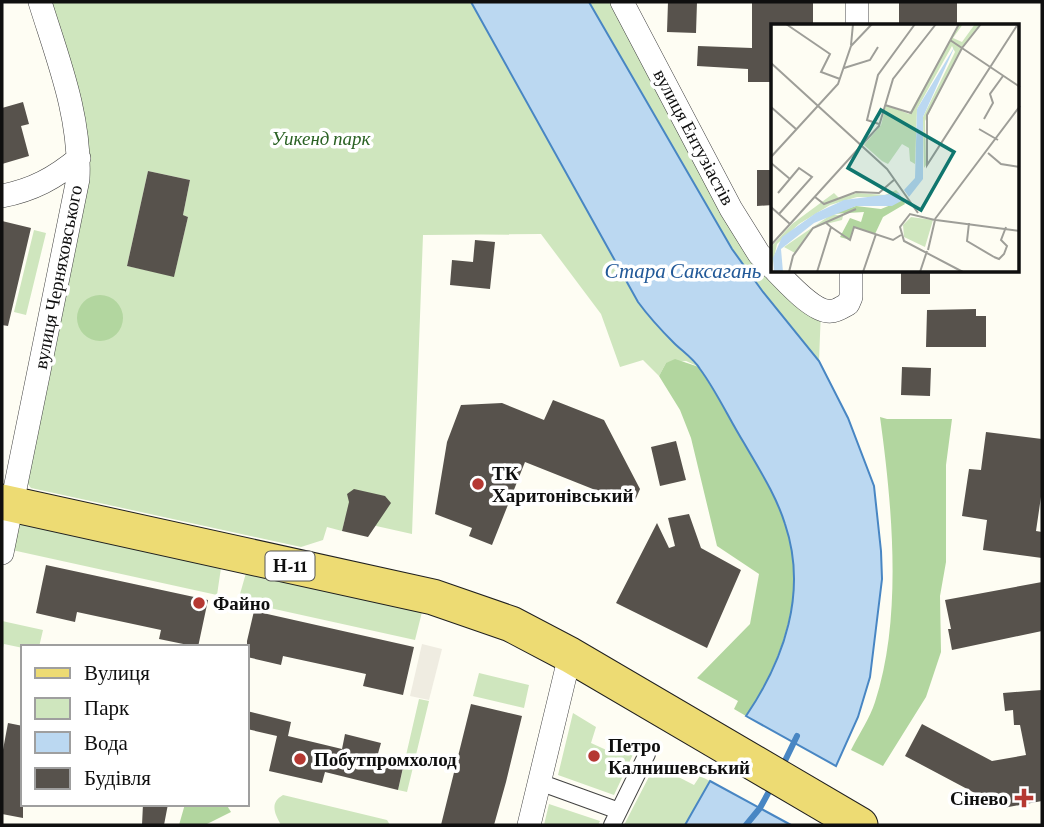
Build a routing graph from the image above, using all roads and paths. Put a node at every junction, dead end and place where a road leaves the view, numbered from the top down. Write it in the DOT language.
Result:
graph roads {
  1 [pos="40,2"];
  2 [pos="622,2"];
  3 [pos="857,2"];
  4 [pos="857,24"];
  5 [pos="79,158"];
  6 [pos="2,197"];
  7 [pos="771,267"];
  8 [pos="777,273"];
  9 [pos="851,273"];
  10 [pos="7,503"];
  11 [pos="2,553"];
  12 [pos="570,655"];
  13 [pos="647,754"];
  14 [pos="540,782"];
  15 [pos="616,818"];
  16 [pos="850,819"];
  17 [pos="528,825"];
  1 -- 5 [label="street, вулиця Черняховського"];
  2 -- 7 [label="street, вулиця Ентузіастів"];
  3 -- 4 [label="street"];
  5 -- 6 [label="street"];
  5 -- 10 [label="street, вулиця Черняховського"];
  8 -- 9 [label="street, вулиця Ентузіастів"];
  10 -- 11 [label="street, вулиця Черняховського"];
  10 -- 12 [label="main road, Н-11"];
  12 -- 14 [label="street"];
  12 -- 16 [label="main road, Н-11"];
  13 -- 15 [label="street"];
  14 -- 15 [label="street"];
  14 -- 17 [label="street"];
}
